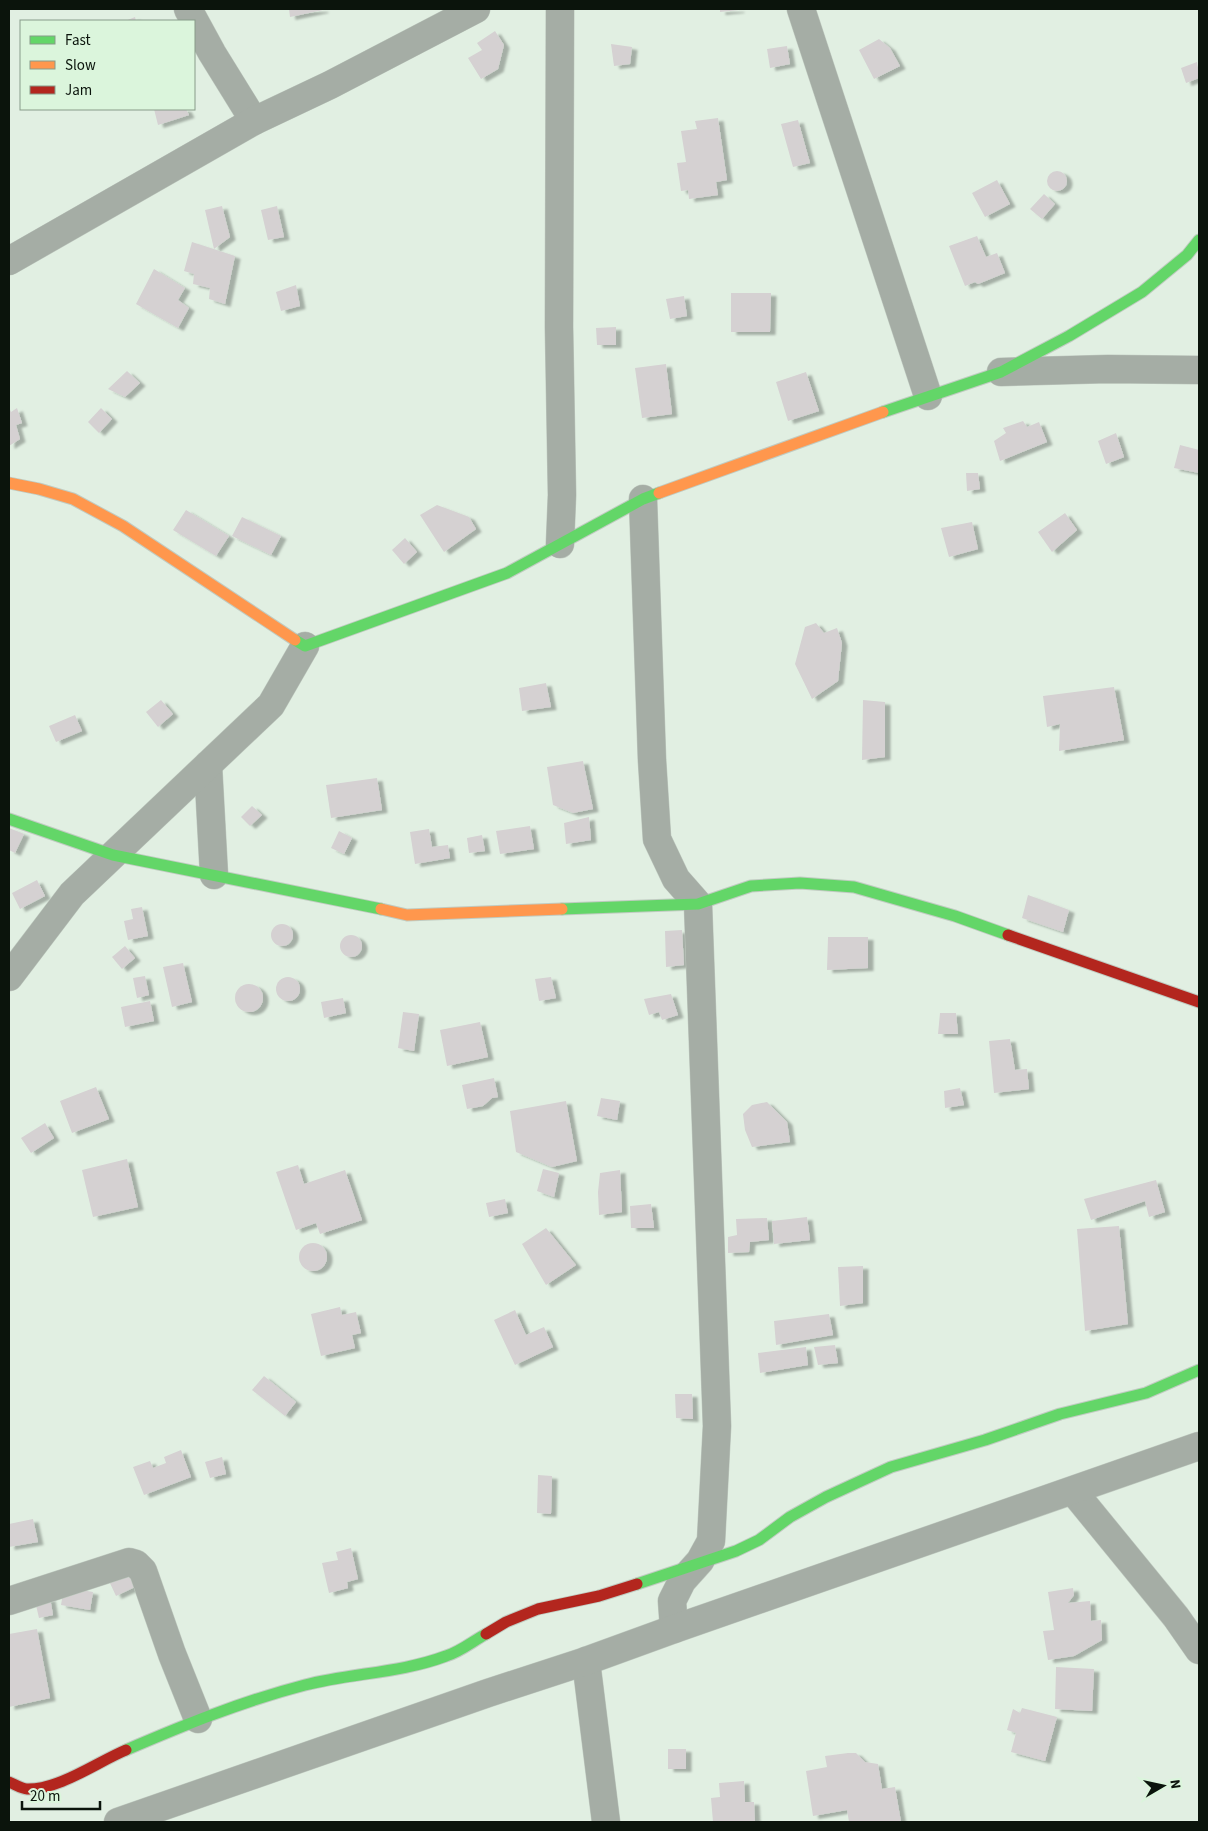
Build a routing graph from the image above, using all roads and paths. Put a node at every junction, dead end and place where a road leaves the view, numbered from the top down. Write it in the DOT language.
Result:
graph roads {
  1 [pos="188,9"];
  2 [pos="476,9"];
  3 [pos="560,9"];
  4 [pos="801,9"];
  5 [pos="194,20"];
  6 [pos="195,22"];
  7 [pos="254,121"];
  8 [pos="1199,240"];
  9 [pos="9,261"];
  10 [pos="1199,370"];
  11 [pos="1001,372"];
  12 [pos="928,396"];
  13 [pos="9,483"];
  14 [pos="644,499"];
  15 [pos="560,544"];
  16 [pos="305,646"];
  17 [pos="208,765"];
  18 [pos="9,819"];
  19 [pos="113,855"];
  20 [pos="214,875"];
  21 [pos="698,904"];
  22 [pos="9,977"];
  23 [pos="1199,1002"];
  24 [pos="1199,1370"];
  25 [pos="1199,1446"];
  26 [pos="1072,1490"];
  27 [pos="700,1562"];
  28 [pos="9,1601"];
  29 [pos="674,1629"];
  30 [pos="1199,1650"];
  31 [pos="586,1661"];
  32 [pos="198,1719"];
  33 [pos="9,1782"];
  34 [pos="118,1822"];
  35 [pos="606,1822"];
  1 -- 5 [label="street"];
  2 -- 7 [label="street"];
  3 -- 15 [label="street"];
  4 -- 12 [label="street"];
  6 -- 7 [label="street"];
  7 -- 9 [label="street"];
  8 -- 11 [label="street"];
  10 -- 11 [label="street"];
  11 -- 12 [label="street"];
  12 -- 14 [label="street"];
  13 -- 16 [label="street"];
  14 -- 15 [label="street"];
  14 -- 21 [label="street"];
  15 -- 16 [label="street"];
  16 -- 17 [label="street"];
  17 -- 19 [label="street"];
  17 -- 20 [label="street"];
  18 -- 19 [label="street"];
  19 -- 20 [label="street"];
  19 -- 22 [label="street"];
  20 -- 21 [label="street"];
  21 -- 23 [label="street"];
  21 -- 27 [label="street"];
  24 -- 27 [label="street"];
  25 -- 26 [label="street"];
  26 -- 29 [label="street"];
  26 -- 30 [label="street"];
  27 -- 29 [label="street"];
  27 -- 32 [label="street"];
  28 -- 32 [label="street"];
  29 -- 31 [label="street"];
  31 -- 34 [label="street"];
  31 -- 35 [label="street"];
  32 -- 33 [label="street"];
}
